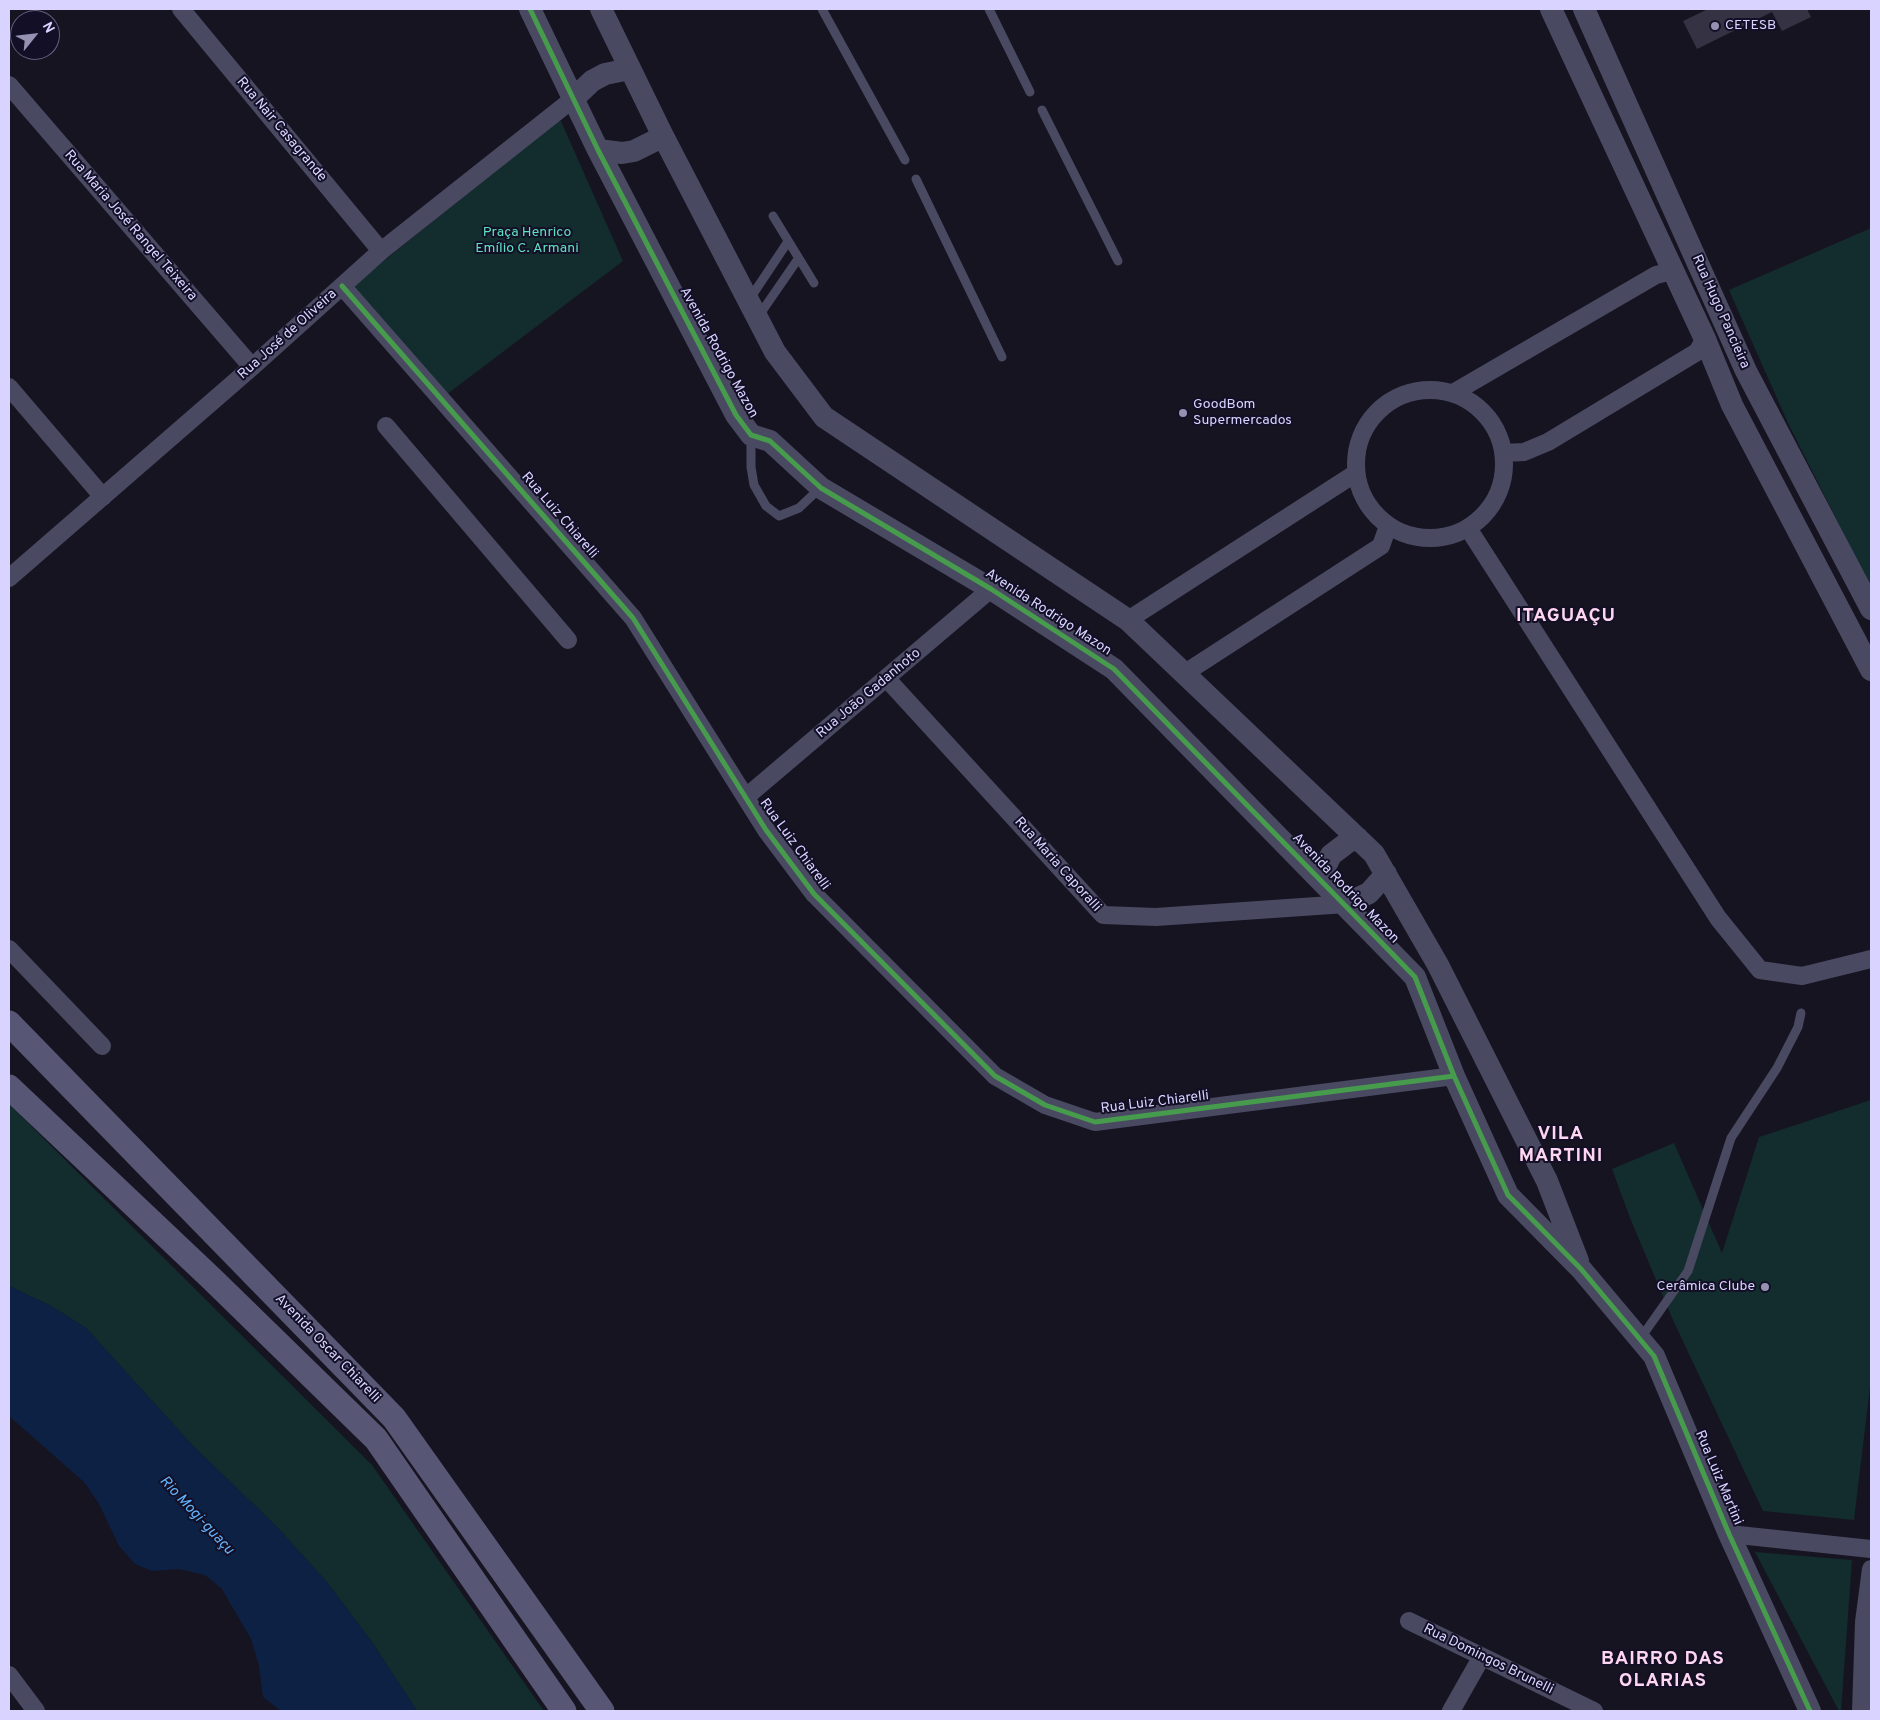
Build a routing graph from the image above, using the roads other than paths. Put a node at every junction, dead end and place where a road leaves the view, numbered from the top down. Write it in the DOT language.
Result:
graph roads {
  1 [pos="181,9"];
  2 [pos="530,9"];
  3 [pos="601,9"];
  4 [pos="822,9"];
  5 [pos="989,9"];
  6 [pos="1551,9"];
  7 [pos="1587,10"];
  8 [pos="630,69"];
  9 [pos="11,91"];
  10 [pos="1030,92"];
  11 [pos="573,99"];
  12 [pos="1042,110"];
  13 [pos="662,134"];
  14 [pos="598,150"];
  15 [pos="905,160"];
  16 [pos="916,179"];
  17 [pos="773,216"];
  18 [pos="787,243"];
  19 [pos="381,251"];
  20 [pos="798,259"];
  21 [pos="1118,261"];
  22 [pos="1672,271"];
  23 [pos="814,283"];
  24 [pos="342,286"];
  25 [pos="754,309"];
  26 [pos="1706,339"];
  27 [pos="1002,357"];
  28 [pos="252,367"];
  29 [pos="9,387"];
  30 [pos="1453,393"];
  31 [pos="386,426"];
  32 [pos="751,435"];
  33 [pos="1504,453"];
  34 [pos="1356,473"];
  35 [pos="821,488"];
  36 [pos="102,497"];
  37 [pos="1388,526"];
  38 [pos="1468,528"];
  39 [pos="9,578"];
  40 [pos="991,589"];
  41 [pos="1871,609"];
  42 [pos="1128,620"];
  43 [pos="568,640"];
  44 [pos="1871,670"];
  45 [pos="1185,673"];
  46 [pos="887,679"];
  47 [pos="746,797"];
  48 [pos="1358,838"];
  49 [pos="1386,874"];
  50 [pos="1320,878"];
  51 [pos="1346,904"];
  52 [pos="9,949"];
  53 [pos="1871,959"];
  54 [pos="1801,1013"];
  55 [pos="9,1023"];
  56 [pos="102,1046"];
  57 [pos="1454,1076"];
  58 [pos="9,1087"];
  59 [pos="1581,1269"];
  60 [pos="1640,1339"];
  61 [pos="1729,1534"];
  62 [pos="1871,1549"];
  63 [pos="1871,1569"];
  64 [pos="1408,1621"];
  65 [pos="1481,1658"];
  66 [pos="9,1675"];
  67 [pos="36,1711"];
  68 [pos="564,1711"];
  69 [pos="602,1711"];
  70 [pos="1451,1711"];
  71 [pos="1594,1711"];
  72 [pos="1810,1711"];
  73 [pos="1861,1711"];
  1 -- 19 [label="street, Rua Nair Casagrande"];
  2 -- 11 [label="street, Avenida Rodrigo Mazon"];
  3 -- 8 [label="street, Avenida Rodrigo Mazon"];
  4 -- 15 [label="lane"];
  5 -- 10 [label="lane"];
  6 -- 22 [label="street, Rua Hugo Pancieira"];
  7 -- 41 [label="street, Rua Hugo Pancieira"];
  8 -- 11 [label="street"];
  8 -- 13 [label="street, Avenida Rodrigo Mazon"];
  9 -- 28 [label="street, Rua Maria José Rangel Teixeira"];
  11 -- 14 [label="street, Avenida Rodrigo Mazon"];
  11 -- 19 [label="street, Rua José de Oliveira"];
  12 -- 21 [label="lane"];
  13 -- 14 [label="street"];
  13 -- 25 [label="street, Avenida Rodrigo Mazon"];
  14 -- 32 [label="street, Avenida Rodrigo Mazon"];
  16 -- 27 [label="lane"];
  17 -- 18 [label="lane"];
  18 -- 20 [label="lane"];
  18 -- 25 [label="lane"];
  19 -- 24 [label="street, Rua José de Oliveira"];
  20 -- 23 [label="lane"];
  20 -- 25 [label="lane"];
  22 -- 26 [label="street, Rua Hugo Pancieira"];
  22 -- 30 [label="street"];
  24 -- 28 [label="street, Rua José de Oliveira"];
  24 -- 47 [label="street, Rua Luiz Chiarelli"];
  25 -- 42 [label="street, Avenida Rodrigo Mazon"];
  26 -- 33 [label="street"];
  26 -- 44 [label="street, Rua Hugo Pancieira"];
  28 -- 36 [label="street, Rua José de Oliveira"];
  29 -- 36 [label="street"];
  30 -- 33 [label="street"];
  30 -- 34 [label="street"];
  31 -- 43 [label="street"];
  32 -- 35 [label="street, Avenida Rodrigo Mazon"];
  32 -- 35 [label="lane"];
  33 -- 38 [label="street"];
  34 -- 37 [label="street"];
  34 -- 42 [label="street"];
  35 -- 40 [label="street, Avenida Rodrigo Mazon"];
  36 -- 39 [label="street, Rua José de Oliveira"];
  37 -- 38 [label="street"];
  37 -- 45 [label="street"];
  38 -- 53 [label="street"];
  40 -- 46 [label="street, Rua João Gadanhoto"];
  40 -- 50 [label="street, Avenida Rodrigo Mazon"];
  42 -- 45 [label="street, Avenida Rodrigo Mazon"];
  45 -- 48 [label="street, Avenida Rodrigo Mazon"];
  46 -- 47 [label="street, Rua João Gadanhoto"];
  46 -- 51 [label="street, Rua Maria Caporalli"];
  47 -- 57 [label="street, Rua Luiz Chiarelli"];
  48 -- 49 [label="street, Avenida Rodrigo Mazon"];
  48 -- 50 [label="street"];
  49 -- 51 [label="street"];
  49 -- 59 [label="street, Avenida Rodrigo Mazon"];
  50 -- 51 [label="street, Avenida Rodrigo Mazon"];
  51 -- 57 [label="street, Avenida Rodrigo Mazon"];
  52 -- 56 [label="street"];
  54 -- 60 [label="lane"];
  55 -- 69 [label="main road, Avenida Oscar Chiarelli"];
  57 -- 59 [label="street, Avenida Rodrigo Mazon"];
  58 -- 68 [label="main road, Avenida Oscar Chiarelli"];
  59 -- 60 [label="street, Rua Luiz Martini"];
  60 -- 61 [label="street, Rua Luiz Martini"];
  61 -- 62 [label="street"];
  61 -- 72 [label="street, Rua Luiz Martini"];
  63 -- 73 [label="street"];
  64 -- 65 [label="street, Rua Domingos Brunelli"];
  65 -- 70 [label="street"];
  65 -- 71 [label="street, Rua Domingos Brunelli"];
  66 -- 67 [label="street"];
}
